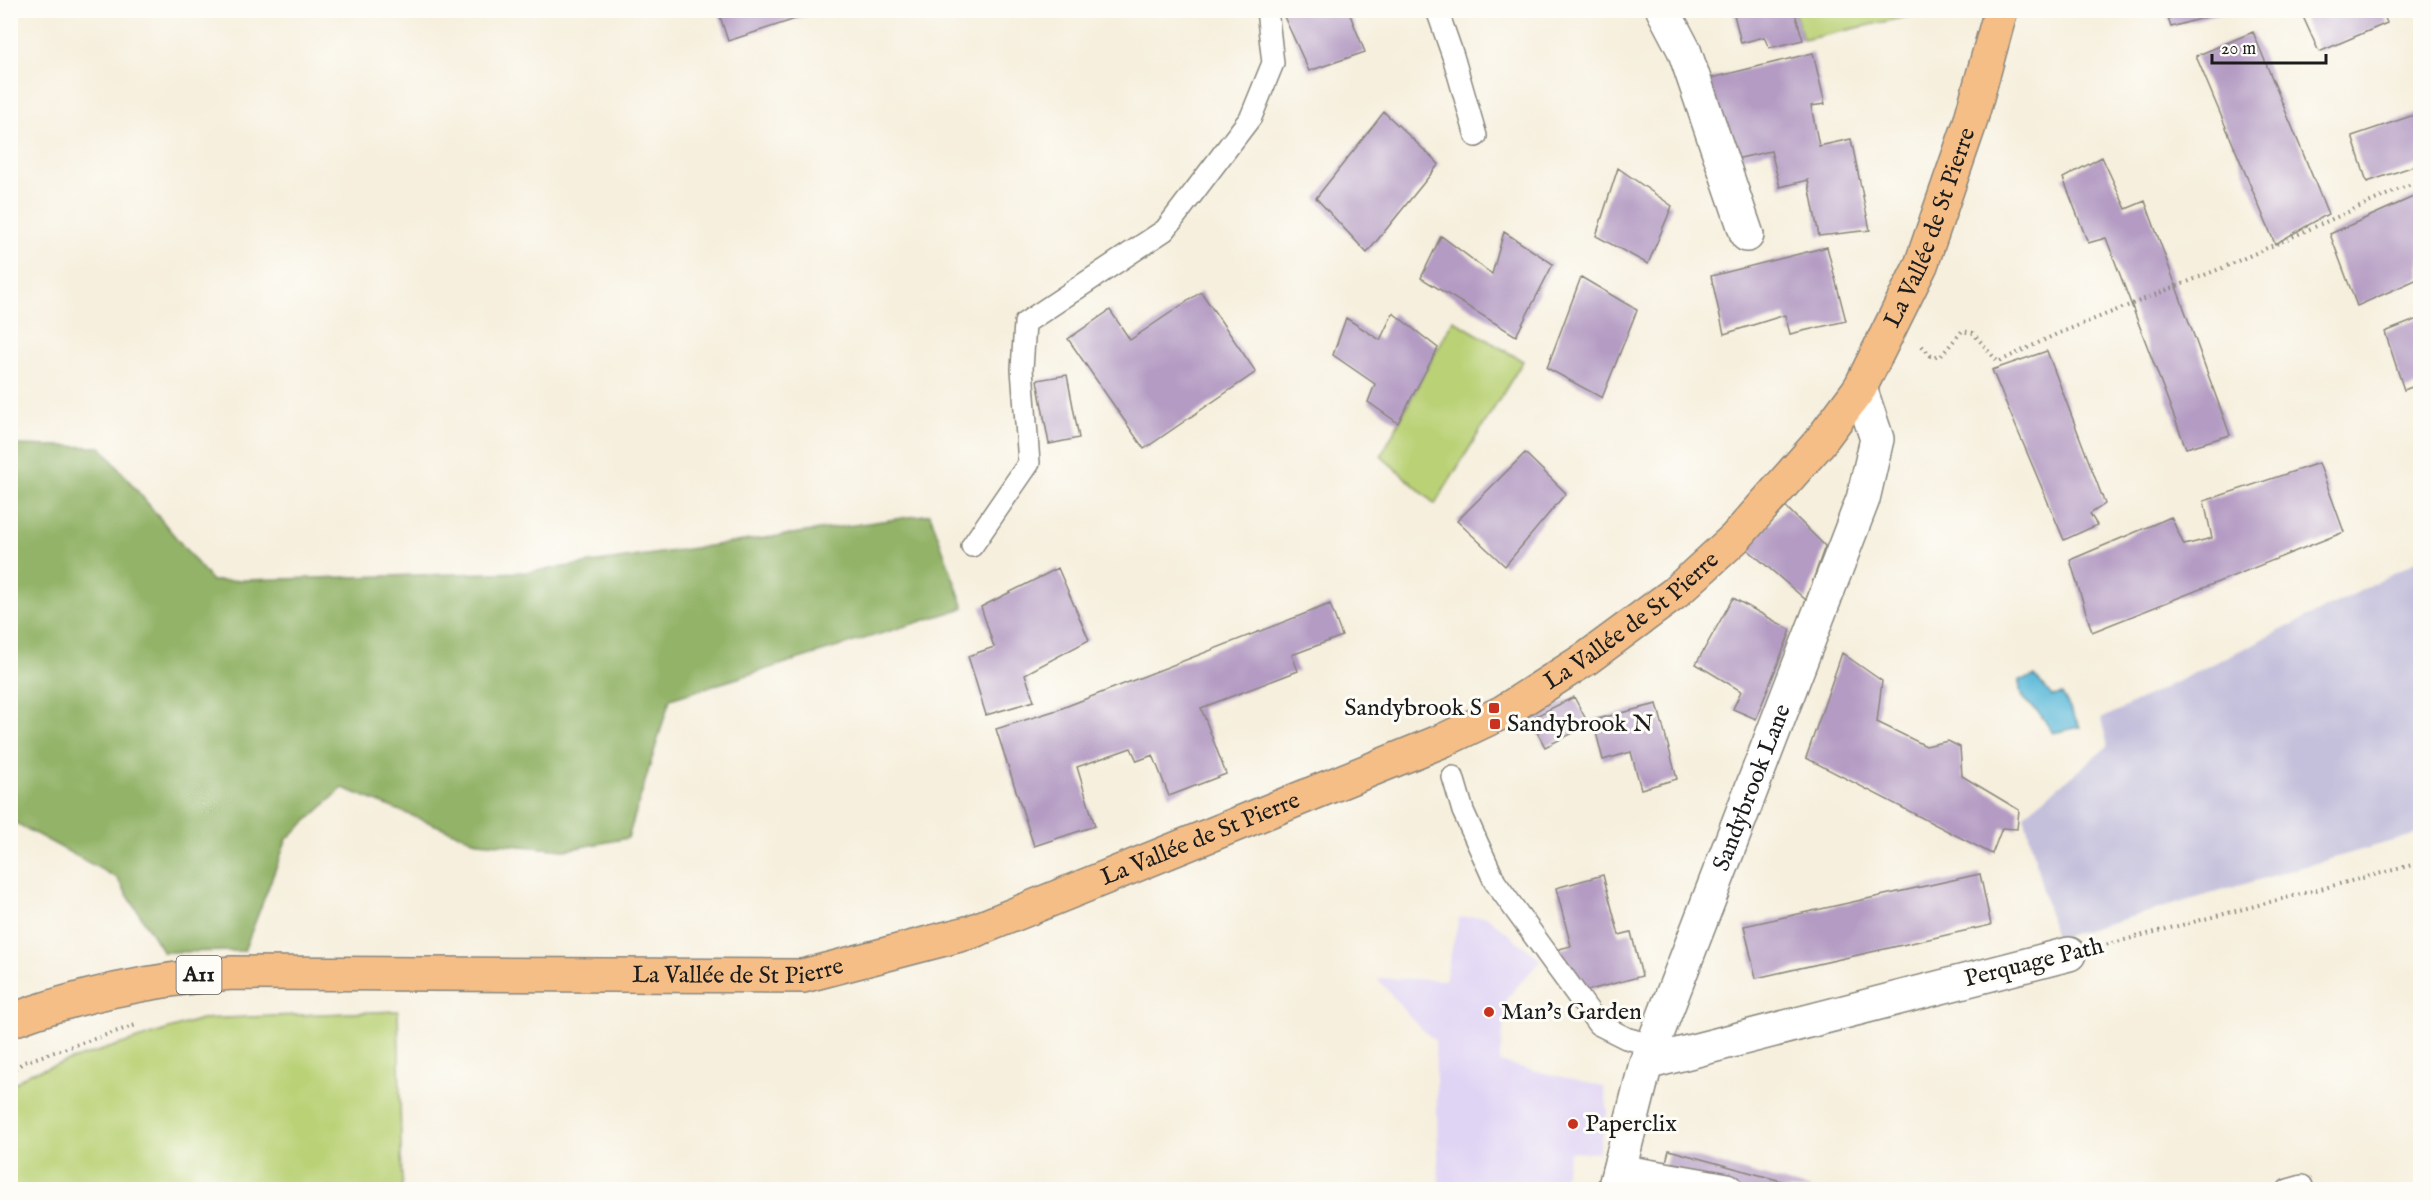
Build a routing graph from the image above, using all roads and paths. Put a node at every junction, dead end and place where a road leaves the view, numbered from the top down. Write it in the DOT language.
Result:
graph roads {
  1 [pos="1267,10"];
  2 [pos="1437,10"];
  3 [pos="1663,10"];
  4 [pos="2001,10"];
  5 [pos="1476,136"];
  6 [pos="2421,180"];
  7 [pos="1747,235"];
  8 [pos="1889,330"];
  9 [pos="1860,388"];
  10 [pos="972,546"];
  11 [pos="1453,777"];
  12 [pos="2421,863"];
  13 [pos="2069,954"];
  14 [pos="10,1021"];
  15 [pos="145,1023"];
  16 [pos="1650,1054"];
  17 [pos="10,1072"];
  18 [pos="1616,1180"];
  19 [pos="1727,1190"];
  1 -- 10 [label="lane"];
  2 -- 5 [label="lane"];
  3 -- 7 [label="street"];
  4 -- 8 [label="main road, La Vallée de St Pierre / A11"];
  6 -- 8 [label="path"];
  8 -- 9 [label="main road, La Vallée de St Pierre / A11"];
  9 -- 14 [label="main road, La Vallée de St Pierre / A11"];
  9 -- 16 [label="street, Sandybrook Lane"];
  11 -- 16 [label="lane"];
  12 -- 13 [label="path, Perquage Path"];
  13 -- 16 [label="street, Perquage Path"];
  15 -- 17 [label="path"];
  16 -- 18 [label="street, Sandybrook Lane"];
  18 -- 19 [label="street"];
}
